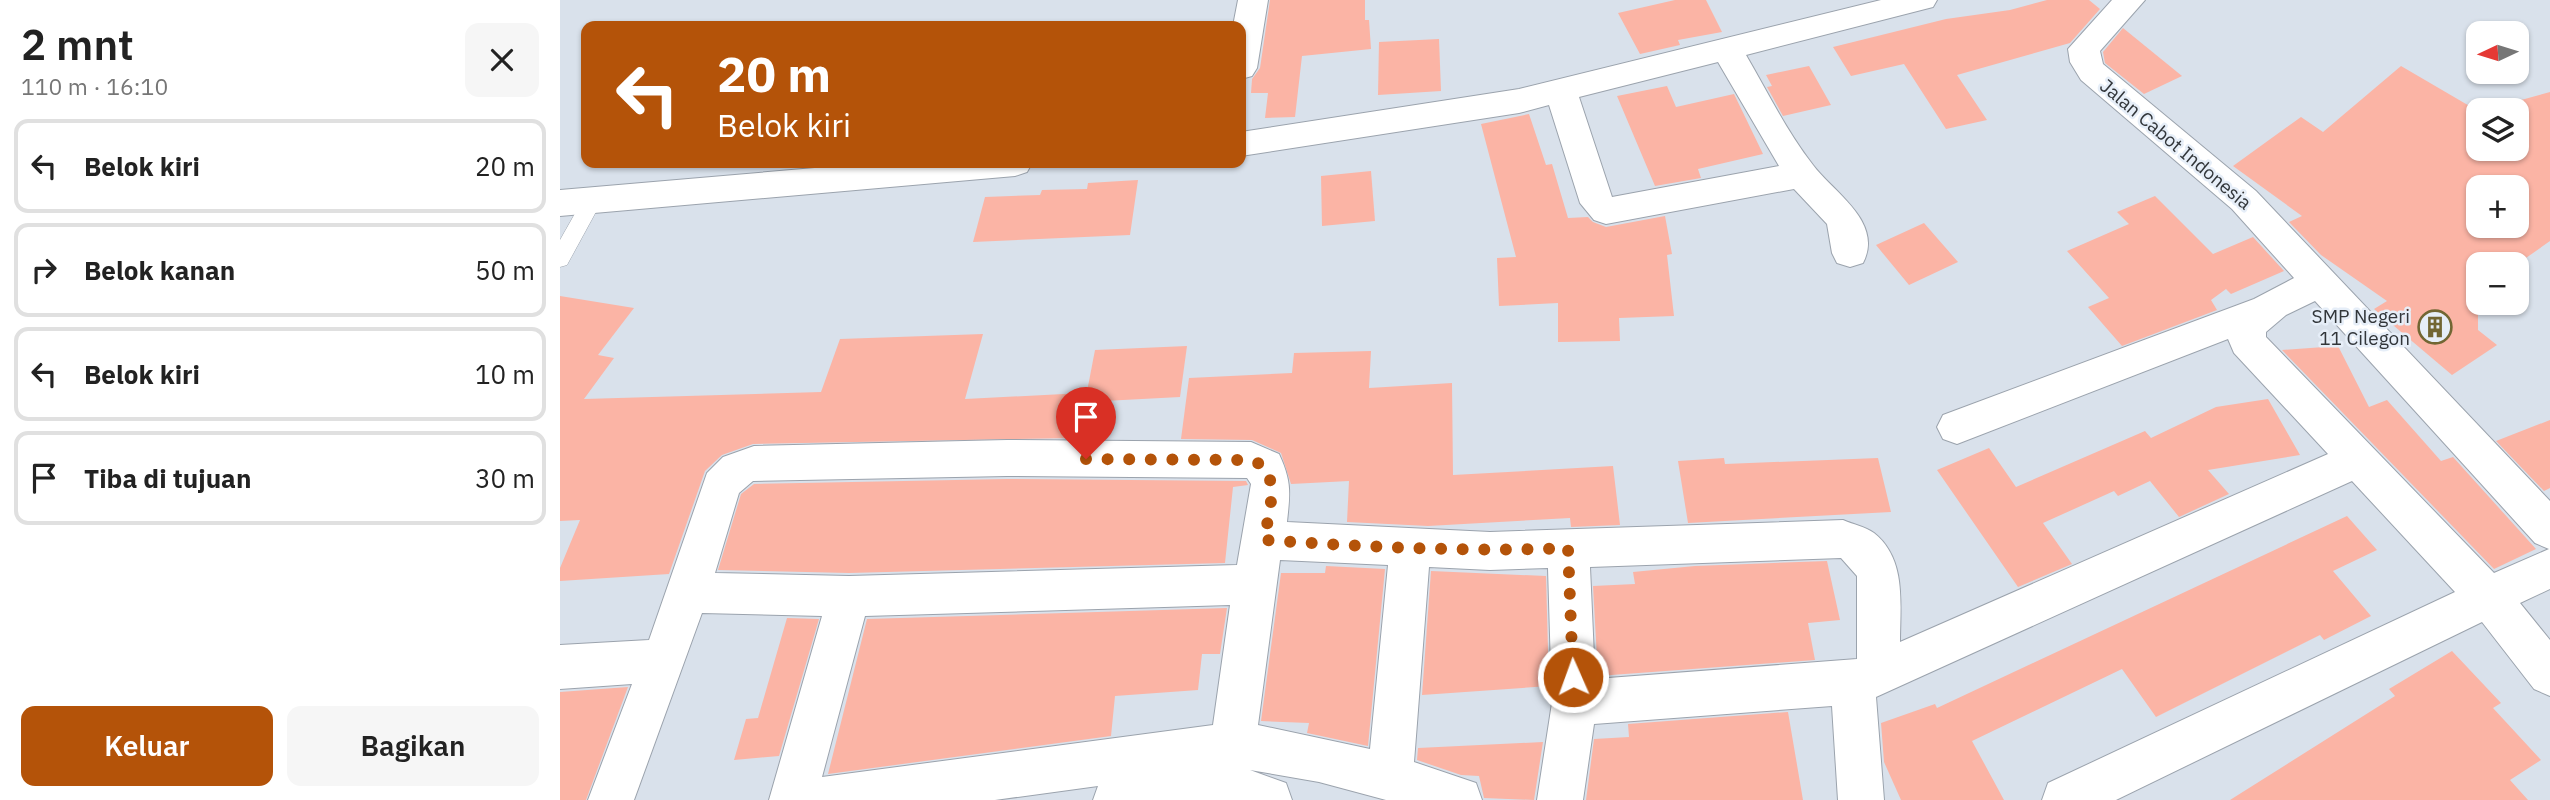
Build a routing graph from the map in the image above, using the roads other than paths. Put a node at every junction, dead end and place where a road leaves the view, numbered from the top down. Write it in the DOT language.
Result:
graph roads {
  1 [pos="1253,0"];
  2 [pos="1922,0"];
  3 [pos="2130,0"];
  4 [pos="1246,40"];
  5 [pos="1727,50"];
  6 [pos="1561,92"];
  7 [pos="1246,143"];
  8 [pos="958,168"];
  9 [pos="1801,175"];
  10 [pos="593,200"];
  11 [pos="560,203"];
  12 [pos="1850,253"];
  13 [pos="560,259"];
  14 [pos="2321,282"];
  15 [pos="2259,312"];
  16 [pos="1957,427"];
  17 [pos="2357,460"];
  18 [pos="2550,530"];
  19 [pos="1264,540"];
  20 [pos="1568,548"];
  21 [pos="1410,549"];
  22 [pos="2550,568"];
  23 [pos="1254,584"];
  24 [pos="688,593"];
  25 [pos="849,596"];
  26 [pos="2490,599"];
  27 [pos="663,661"];
  28 [pos="560,667"];
  29 [pos="2550,674"];
  30 [pos="1866,678"];
  31 [pos="1574,703"];
  32 [pos="1233,745"];
  33 [pos="1390,778"];
  34 [pos="2125,790"];
  35 [pos="1219,794"];
  36 [pos="843,798"];
  37 [pos="611,800"];
  38 [pos="792,800"];
  39 [pos="1116,800"];
  40 [pos="1269,800"];
  41 [pos="1459,800"];
  42 [pos="1560,800"];
  43 [pos="1861,800"];
  44 [pos="2065,800"];
  1 -- 4 [label="street"];
  2 -- 5 [label="street"];
  3 -- 14 [label="street, Jalan Cabot Indonesia"];
  5 -- 6 [label="street"];
  5 -- 9 [label="street"];
  6 -- 7 [label="street"];
  6 -- 9 [label="street"];
  8 -- 10 [label="street"];
  9 -- 12 [label="street"];
  10 -- 11 [label="street"];
  10 -- 13 [label="lane"];
  14 -- 15 [label="street"];
  14 -- 18 [label="street, Jalan Cabot Indonesia"];
  15 -- 16 [label="street"];
  15 -- 17 [label="street"];
  17 -- 26 [label="street"];
  17 -- 30 [label="street"];
  19 -- 21 [label="street"];
  19 -- 23 [label="street"];
  19 -- 24 [label="street"];
  20 -- 21 [label="street"];
  20 -- 30 [label="street"];
  20 -- 31 [label="street"];
  21 -- 33 [label="street"];
  22 -- 26 [label="street"];
  23 -- 25 [label="street"];
  23 -- 32 [label="street"];
  24 -- 25 [label="street"];
  24 -- 27 [label="street"];
  25 -- 38 [label="street"];
  26 -- 29 [label="street"];
  26 -- 34 [label="street"];
  27 -- 28 [label="street"];
  27 -- 37 [label="street"];
  30 -- 31 [label="street"];
  30 -- 43 [label="street"];
  31 -- 42 [label="street"];
  32 -- 33 [label="street"];
  32 -- 35 [label="street"];
  32 -- 36 [label="street"];
  33 -- 41 [label="street"];
  34 -- 44 [label="street"];
  35 -- 39 [label="street"];
  35 -- 40 [label="street"];
}
